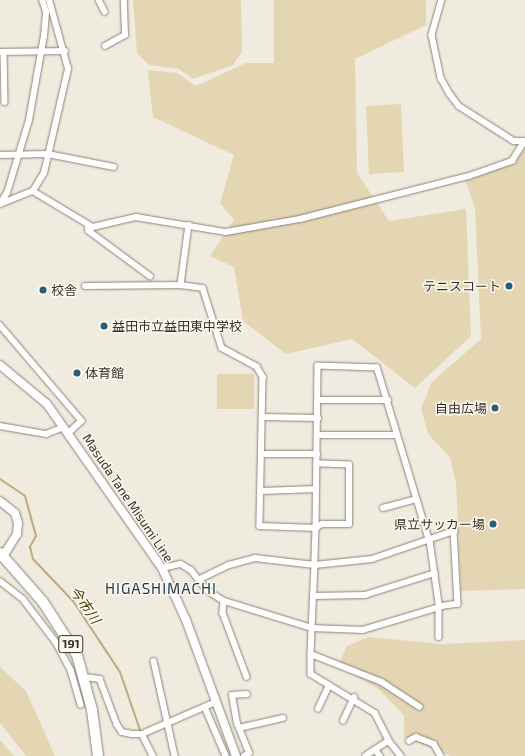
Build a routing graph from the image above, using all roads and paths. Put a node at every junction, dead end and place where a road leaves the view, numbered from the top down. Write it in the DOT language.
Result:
graph roads {
  1 [pos="42,0"];
  2 [pos="49,0"];
  3 [pos="99,0"];
  4 [pos="124,0"];
  5 [pos="442,0"];
  6 [pos="104,12"];
  7 [pos="105,46"];
  8 [pos="64,51"];
  9 [pos="2,52"];
  10 [pos="40,52"];
  11 [pos="5,102"];
  12 [pos="525,141"];
  13 [pos="48,154"];
  14 [pos="0,155"];
  15 [pos="18,155"];
  16 [pos="114,167"];
  17 [pos="33,191"];
  18 [pos="0,204"];
  19 [pos="88,225"];
  20 [pos="189,225"];
  21 [pos="150,276"];
  22 [pos="181,285"];
  23 [pos="85,286"];
  24 [pos="0,325"];
  25 [pos="0,365"];
  26 [pos="318,400"];
  27 [pos="388,400"];
  28 [pos="262,417"];
  29 [pos="318,418"];
  30 [pos="0,426"];
  31 [pos="67,430"];
  32 [pos="317,434"];
  33 [pos="397,435"];
  34 [pos="261,454"];
  35 [pos="317,454"];
  36 [pos="317,464"];
  37 [pos="316,489"];
  38 [pos="261,491"];
  39 [pos="416,499"];
  40 [pos="0,501"];
  41 [pos="383,508"];
  42 [pos="316,528"];
  43 [pos="427,541"];
  44 [pos="2,555"];
  45 [pos="315,565"];
  46 [pos="162,568"];
  47 [pos="435,573"];
  48 [pos="200,580"];
  49 [pos="0,581"];
  50 [pos="313,596"];
  51 [pos="224,601"];
  52 [pos="439,607"];
  53 [pos="312,628"];
  54 [pos="439,637"];
  55 [pos="311,654"];
  56 [pos="154,661"];
  57 [pos="84,677"];
  58 [pos="247,677"];
  59 [pos="329,685"];
  60 [pos="247,694"];
  61 [pos="354,698"];
  62 [pos="216,702"];
  63 [pos="81,705"];
  64 [pos="205,707"];
  65 [pos="420,707"];
  66 [pos="318,709"];
  67 [pos="283,718"];
  68 [pos="170,721"];
  69 [pos="343,721"];
  70 [pos="239,728"];
  71 [pos="142,734"];
  72 [pos="389,741"];
  73 [pos="409,741"];
  74 [pos="376,750"];
  75 [pos="98,756"];
  76 [pos="153,756"];
  77 [pos="176,756"];
  78 [pos="226,756"];
  79 [pos="236,756"];
  80 [pos="244,756"];
  81 [pos="366,756"];
  82 [pos="380,756"];
  83 [pos="401,756"];
  84 [pos="441,756"];
  1 -- 10 [label="street"];
  2 -- 8 [label="street"];
  3 -- 6 [label="street"];
  4 -- 7 [label="street"];
  5 -- 12 [label="street"];
  8 -- 10 [label="street"];
  8 -- 13 [label="street"];
  9 -- 10 [label="street"];
  9 -- 11 [label="street"];
  10 -- 15 [label="street"];
  12 -- 20 [label="street"];
  13 -- 15 [label="street"];
  13 -- 16 [label="street"];
  13 -- 17 [label="street"];
  14 -- 15 [label="street"];
  15 -- 18 [label="street"];
  17 -- 18 [label="street"];
  17 -- 19 [label="street"];
  19 -- 20 [label="street"];
  19 -- 21 [label="street"];
  20 -- 22 [label="street"];
  22 -- 23 [label="street"];
  22 -- 28 [label="street"];
  24 -- 31 [label="street"];
  25 -- 31 [label="main road, Masuda Tane Misumi Line"];
  26 -- 27 [label="street"];
  26 -- 27 [label="street"];
  26 -- 29 [label="street"];
  27 -- 33 [label="street"];
  28 -- 29 [label="street"];
  28 -- 34 [label="street"];
  29 -- 32 [label="street"];
  30 -- 31 [label="street"];
  31 -- 46 [label="main road, Masuda Tane Misumi Line"];
  32 -- 33 [label="street"];
  32 -- 35 [label="street"];
  33 -- 39 [label="street"];
  34 -- 35 [label="street"];
  34 -- 38 [label="street"];
  35 -- 36 [label="street"];
  36 -- 37 [label="street"];
  36 -- 42 [label="street"];
  37 -- 38 [label="street"];
  37 -- 42 [label="street"];
  38 -- 42 [label="street"];
  39 -- 41 [label="street"];
  39 -- 43 [label="street"];
  40 -- 44 [label="main road"];
  42 -- 45 [label="street"];
  43 -- 45 [label="street"];
  43 -- 47 [label="street"];
  43 -- 52 [label="street"];
  44 -- 57 [label="highway, 191"];
  45 -- 48 [label="street"];
  45 -- 50 [label="street"];
  46 -- 48 [label="street"];
  46 -- 62 [label="main road, Masuda Tane Misumi Line"];
  47 -- 50 [label="street"];
  47 -- 52 [label="street"];
  48 -- 51 [label="street"];
  49 -- 63 [label="street"];
  50 -- 53 [label="street"];
  51 -- 53 [label="street"];
  51 -- 58 [label="street"];
  52 -- 53 [label="street"];
  52 -- 54 [label="street"];
  53 -- 55 [label="street"];
  55 -- 59 [label="street"];
  55 -- 65 [label="street"];
  56 -- 68 [label="street"];
  57 -- 71 [label="street"];
  57 -- 75 [label="highway, 191"];
  59 -- 61 [label="street"];
  59 -- 66 [label="street"];
  60 -- 70 [label="street"];
  61 -- 69 [label="street"];
  61 -- 72 [label="street"];
  62 -- 64 [label="street"];
  62 -- 79 [label="main road, Masuda Tane Misumi Line"];
  64 -- 68 [label="street"];
  64 -- 78 [label="street"];
  67 -- 70 [label="street"];
  68 -- 71 [label="street"];
  68 -- 77 [label="street"];
  70 -- 80 [label="street"];
  71 -- 76 [label="street"];
  72 -- 74 [label="street"];
  72 -- 83 [label="street"];
  73 -- 84 [label="street"];
  74 -- 81 [label="street"];
  74 -- 82 [label="street"];
}
